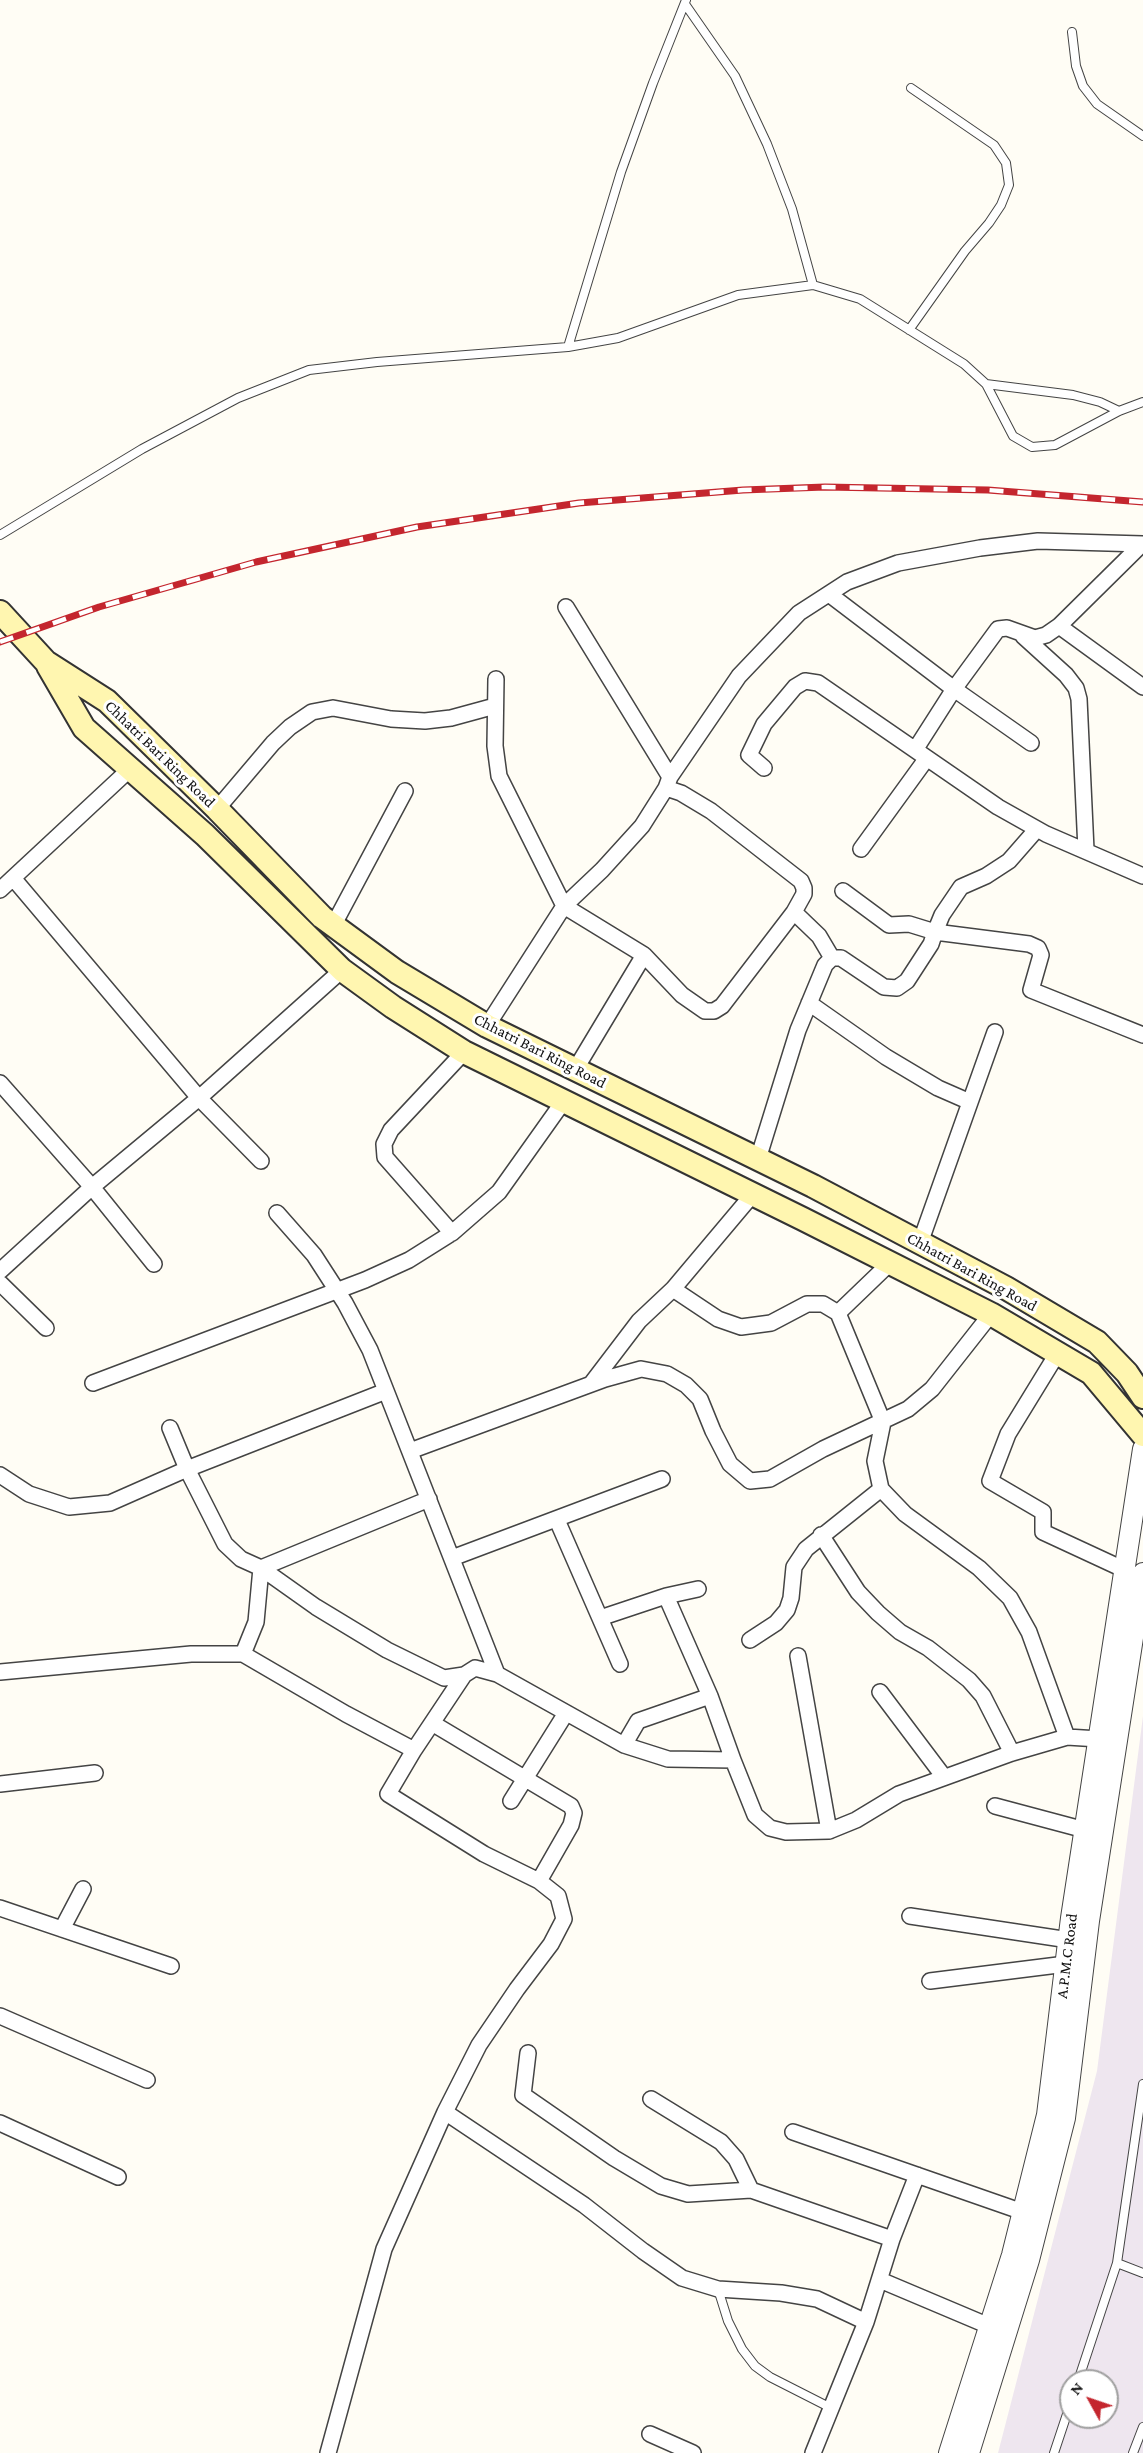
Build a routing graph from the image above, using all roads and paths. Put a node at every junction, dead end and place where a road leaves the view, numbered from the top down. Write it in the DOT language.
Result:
graph roads {
  1 [pos="686,2"];
  2 [pos="1072,32"];
  3 [pos="911,88"];
  4 [pos="1143,136"];
  5 [pos="813,285"];
  6 [pos="909,330"];
  7 [pos="568,347"];
  8 [pos="986,384"];
  9 [pos="1143,402"];
  10 [pos="1119,411"];
  11 [pos="0,535"];
  12 [pos="1142,544"];
  13 [pos="829,594"];
  14 [pos="566,607"];
  15 [pos="0,612"];
  16 [pos="1059,626"];
  17 [pos="1020,633"];
  18 [pos="46,662"];
  19 [pos="496,680"];
  20 [pos="1143,687"];
  21 [pos="954,689"];
  22 [pos="495,706"];
  23 [pos="1031,743"];
  24 [pos="921,754"];
  25 [pos="764,768"];
  26 [pos="130,769"];
  27 [pos="668,782"];
  28 [pos="405,791"];
  29 [pos="217,809"];
  30 [pos="1037,829"];
  31 [pos="861,849"];
  32 [pos="1086,850"];
  33 [pos="1143,876"];
  34 [pos="13,878"];
  35 [pos="0,890"];
  36 [pos="843,891"];
  37 [pos="564,906"];
  38 [pos="794,912"];
  39 [pos="333,926"];
  40 [pos="935,932"];
  41 [pos="644,955"];
  42 [pos="832,958"];
  43 [pos="342,970"];
  44 [pos="809,1003"];
  45 [pos="487,1026"];
  46 [pos="995,1032"];
  47 [pos="1143,1035"];
  48 [pos="464,1052"];
  49 [pos="575,1070"];
  50 [pos="0,1083"];
  51 [pos="199,1098"];
  52 [pos="564,1102"];
  53 [pos="970,1102"];
  54 [pos="758,1159"];
  55 [pos="261,1161"];
  56 [pos="93,1187"];
  57 [pos="753,1194"];
  58 [pos="277,1212"];
  59 [pos="452,1233"];
  60 [pos="920,1243"];
  61 [pos="890,1263"];
  62 [pos="154,1264"];
  63 [pos="0,1271"];
  64 [pos="0,1282"];
  65 [pos="673,1289"];
  66 [pos="335,1290"];
  67 [pos="838,1313"];
  68 [pos="991,1314"];
  69 [pos="46,1328"];
  70 [pos="1057,1354"];
  71 [pos="93,1383"];
  72 [pos="591,1384"];
  73 [pos="386,1391"];
  74 [pos="1143,1397"];
  75 [pos="883,1422"];
  76 [pos="170,1428"];
  77 [pos="1143,1435"];
  78 [pos="1143,1449"];
  79 [pos="410,1451"];
  80 [pos="187,1469"];
  81 [pos="0,1474"];
  82 [pos="662,1479"];
  83 [pos="881,1489"];
  84 [pos="429,1499"];
  85 [pos="557,1520"];
  86 [pos="821,1535"];
  87 [pos="452,1558"];
  88 [pos="261,1568"];
  89 [pos="1134,1571"];
  90 [pos="698,1588"];
  91 [pos="666,1596"];
  92 [pos="600,1618"];
  93 [pos="750,1640"];
  94 [pos="243,1654"];
  95 [pos="798,1656"];
  96 [pos="620,1664"];
  97 [pos="0,1672"];
  98 [pos="497,1674"];
  99 [pos="464,1675"];
  100 [pos="880,1692"];
  101 [pos="710,1696"];
  102 [pos="566,1713"];
  103 [pos="432,1723"];
  104 [pos="1067,1737"];
  105 [pos="1099,1739"];
  106 [pos="624,1745"];
  107 [pos="414,1750"];
  108 [pos="1012,1753"];
  109 [pos="733,1760"];
  110 [pos="95,1773"];
  111 [pos="944,1777"];
  112 [pos="525,1778"];
  113 [pos="0,1784"];
  114 [pos="511,1801"];
  115 [pos="995,1806"];
  116 [pos="1085,1830"];
  117 [pos="829,1831"];
  118 [pos="539,1881"];
  119 [pos="83,1889"];
  120 [pos="0,1908"];
  121 [pos="910,1916"];
  122 [pos="62,1929"];
  123 [pos="1069,1941"];
  124 [pos="1066,1964"];
  125 [pos="171,1966"];
  126 [pos="930,1981"];
  127 [pos="0,2016"];
  128 [pos="528,2053"];
  129 [pos="147,2080"];
  130 [pos="1143,2084"];
  131 [pos="651,2099"];
  132 [pos="445,2112"];
  133 [pos="0,2123"];
  134 [pos="793,2132"];
  135 [pos="917,2175"];
  136 [pos="118,2177"];
  137 [pos="751,2190"];
  138 [pos="1023,2212"];
  139 [pos="892,2239"];
  140 [pos="1117,2263"];
  141 [pos="1143,2273"];
  142 [pos="880,2280"];
  143 [pos="718,2289"];
  144 [pos="866,2322"];
  145 [pos="989,2326"];
  146 [pos="1082,2369"];
  147 [pos="831,2408"];
  148 [pos="1143,2427"];
  149 [pos="1062,2429"];
  150 [pos="650,2434"];
  151 [pos="328,2453"];
  152 [pos="693,2453"];
  153 [pos="813,2453"];
  154 [pos="949,2453"];
  155 [pos="969,2453"];
  156 [pos="1054,2453"];
  157 [pos="1133,2453"];
  1 -- 5 [label="lane"];
  1 -- 7 [label="lane"];
  2 -- 4 [label="lane"];
  3 -- 6 [label="lane"];
  5 -- 6 [label="lane"];
  5 -- 7 [label="lane"];
  6 -- 8 [label="lane"];
  7 -- 11 [label="lane"];
  8 -- 10 [label="lane"];
  8 -- 10 [label="lane"];
  9 -- 10 [label="lane"];
  12 -- 13 [label="street"];
  12 -- 16 [label="street"];
  13 -- 21 [label="street"];
  13 -- 27 [label="street"];
  14 -- 27 [label="street"];
  15 -- 18 [label="main road, Chhatri Bari Ring Road"];
  16 -- 17 [label="street"];
  16 -- 20 [label="street"];
  17 -- 21 [label="street"];
  17 -- 32 [label="street"];
  18 -- 26 [label="main road"];
  18 -- 29 [label="main road, Chhatri Bari Ring Road"];
  19 -- 22 [label="street"];
  21 -- 23 [label="street"];
  21 -- 24 [label="street"];
  22 -- 29 [label="street"];
  22 -- 37 [label="street"];
  24 -- 25 [label="street"];
  24 -- 30 [label="street"];
  24 -- 31 [label="street"];
  26 -- 34 [label="street"];
  26 -- 43 [label="main road"];
  27 -- 37 [label="street"];
  27 -- 38 [label="street"];
  28 -- 39 [label="street"];
  29 -- 39 [label="main road, Chhatri Bari Ring Road"];
  30 -- 32 [label="street"];
  30 -- 40 [label="street"];
  32 -- 33 [label="street"];
  34 -- 35 [label="street"];
  34 -- 51 [label="street"];
  36 -- 40 [label="street"];
  37 -- 41 [label="street"];
  37 -- 45 [label="street"];
  38 -- 41 [label="street"];
  38 -- 42 [label="street"];
  39 -- 45 [label="main road, Chhatri Bari Ring Road"];
  40 -- 42 [label="street"];
  40 -- 47 [label="street"];
  41 -- 49 [label="street"];
  42 -- 44 [label="street"];
  43 -- 48 [label="main road"];
  43 -- 51 [label="street"];
  44 -- 53 [label="street"];
  44 -- 54 [label="street"];
  45 -- 49 [label="main road, Chhatri Bari Ring Road"];
  46 -- 53 [label="street"];
  48 -- 52 [label="main road"];
  48 -- 59 [label="street"];
  49 -- 54 [label="main road, Chhatri Bari Ring Road"];
  50 -- 56 [label="street"];
  51 -- 55 [label="street"];
  51 -- 56 [label="street"];
  52 -- 57 [label="main road"];
  52 -- 59 [label="street"];
  53 -- 60 [label="street"];
  54 -- 60 [label="main road, Chhatri Bari Ring Road"];
  56 -- 62 [label="street"];
  56 -- 63 [label="street"];
  57 -- 61 [label="main road"];
  57 -- 65 [label="street"];
  58 -- 66 [label="street"];
  59 -- 66 [label="street"];
  60 -- 74 [label="main road, Chhatri Bari Ring Road"];
  61 -- 67 [label="street"];
  61 -- 68 [label="main road"];
  64 -- 69 [label="street"];
  65 -- 67 [label="street"];
  65 -- 72 [label="street"];
  66 -- 71 [label="street"];
  66 -- 73 [label="street"];
  67 -- 75 [label="street"];
  68 -- 70 [label="main road"];
  68 -- 75 [label="street"];
  70 -- 77 [label="main road"];
  70 -- 89 [label="street"];
  72 -- 75 [label="street"];
  72 -- 79 [label="street"];
  73 -- 79 [label="street"];
  73 -- 80 [label="street"];
  75 -- 83 [label="street"];
  76 -- 80 [label="street"];
  78 -- 89 [label="street, A.P.M.C Road"];
  79 -- 84 [label="street"];
  80 -- 81 [label="street"];
  80 -- 88 [label="street"];
  82 -- 85 [label="street"];
  83 -- 86 [label="street"];
  83 -- 104 [label="street"];
  84 -- 87 [label="street"];
  84 -- 88 [label="street"];
  85 -- 87 [label="street"];
  85 -- 92 [label="street"];
  86 -- 93 [label="street"];
  86 -- 108 [label="street"];
  87 -- 98 [label="street"];
  88 -- 94 [label="street"];
  88 -- 99 [label="street"];
  89 -- 105 [label="street, A.P.M.C Road"];
  89 -- 155 [label="street, A.P.M.C Road"];
  90 -- 91 [label="street"];
  91 -- 92 [label="street"];
  91 -- 101 [label="street"];
  92 -- 96 [label="street"];
  94 -- 97 [label="street"];
  94 -- 107 [label="street"];
  95 -- 117 [label="street"];
  98 -- 99 [label="street"];
  98 -- 102 [label="street"];
  99 -- 103 [label="street"];
  100 -- 111 [label="street"];
  101 -- 106 [label="street"];
  101 -- 109 [label="street"];
  102 -- 106 [label="street"];
  102 -- 112 [label="street"];
  103 -- 107 [label="street"];
  103 -- 112 [label="street"];
  104 -- 105 [label="street"];
  104 -- 108 [label="street"];
  105 -- 116 [label="street, A.P.M.C Road"];
  106 -- 109 [label="street"];
  107 -- 118 [label="street"];
  108 -- 111 [label="street"];
  109 -- 117 [label="street"];
  110 -- 113 [label="street"];
  111 -- 117 [label="street"];
  112 -- 114 [label="street"];
  112 -- 118 [label="street"];
  115 -- 116 [label="street"];
  116 -- 123 [label="street, A.P.M.C Road"];
  118 -- 132 [label="street"];
  119 -- 122 [label="street"];
  120 -- 122 [label="street"];
  121 -- 123 [label="street"];
  122 -- 125 [label="street"];
  123 -- 124 [label="street, A.P.M.C Road"];
  124 -- 126 [label="street"];
  124 -- 138 [label="street, A.P.M.C Road"];
  127 -- 129 [label="street"];
  128 -- 137 [label="street"];
  130 -- 140 [label="lane"];
  131 -- 137 [label="street"];
  132 -- 143 [label="street"];
  132 -- 151 [label="street"];
  133 -- 136 [label="street"];
  134 -- 135 [label="street"];
  135 -- 138 [label="street"];
  135 -- 139 [label="street"];
  137 -- 139 [label="street"];
  138 -- 145 [label="street, A.P.M.C Road"];
  139 -- 142 [label="street"];
  140 -- 141 [label="lane"];
  140 -- 146 [label="lane"];
  142 -- 144 [label="street"];
  142 -- 145 [label="street"];
  143 -- 144 [label="street"];
  143 -- 147 [label="lane"];
  144 -- 147 [label="street"];
  145 -- 154 [label="street, A.P.M.C Road"];
  147 -- 153 [label="street"];
  148 -- 157 [label="lane"];
  149 -- 156 [label="lane"];
  150 -- 152 [label="street"];
}
